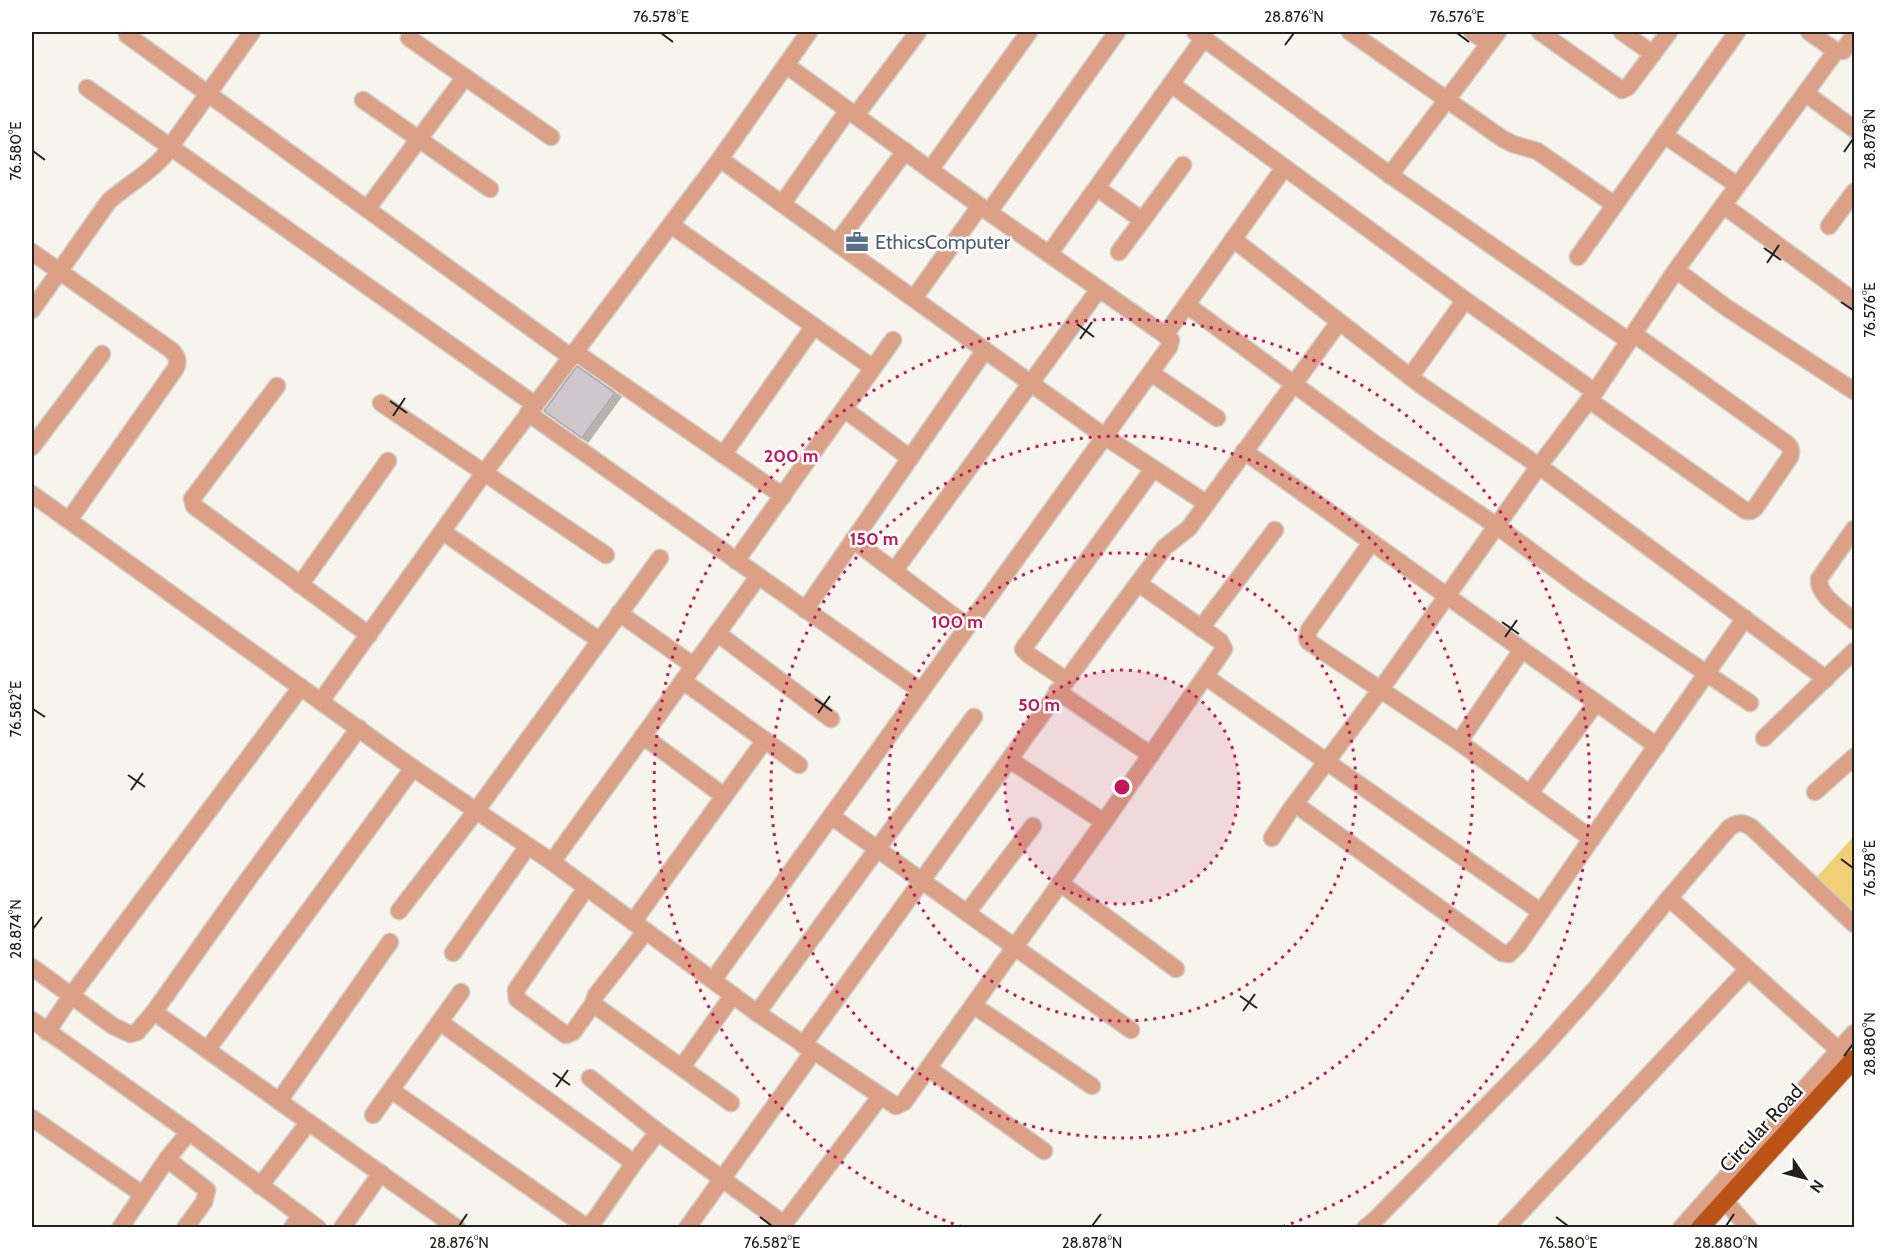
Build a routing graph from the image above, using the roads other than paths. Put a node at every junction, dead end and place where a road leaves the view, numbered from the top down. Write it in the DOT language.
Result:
graph roads {
  1 [pos="252,32"];
  2 [pos="807,32"];
  3 [pos="918,32"];
  4 [pos="1029,32"];
  5 [pos="1117,32"];
  6 [pos="1350,32"];
  7 [pos="1472,32"];
  8 [pos="1540,32"];
  9 [pos="1622,32"];
  10 [pos="1669,32"];
  11 [pos="1737,32"];
  12 [pos="1809,32"];
  13 [pos="127,35"];
  14 [pos="1199,35"];
  15 [pos="1854,35"];
  16 [pos="1493,37"];
  17 [pos="409,38"];
  18 [pos="1836,51"];
  19 [pos="1653,54"];
  20 [pos="786,65"];
  21 [pos="465,77"];
  22 [pos="1171,84"];
  23 [pos="87,88"];
  24 [pos="1805,93"];
  25 [pos="208,94"];
  26 [pos="363,100"];
  27 [pos="1447,100"];
  28 [pos="852,113"];
  29 [pos="1854,129"];
  30 [pos="1664,135"];
  31 [pos="551,137"];
  32 [pos="418,139"];
  33 [pos="170,147"];
  34 [pos="905,151"];
  35 [pos="720,159"];
  36 [pos="1183,165"];
  37 [pos="1284,168"];
  38 [pos="930,170"];
  39 [pos="1390,175"];
  40 [pos="1737,185"];
  41 [pos="1097,188"];
  42 [pos="490,189"];
  43 [pos="1854,192"];
  44 [pos="782,204"];
  45 [pos="1616,205"];
  46 [pos="1723,205"];
  47 [pos="367,209"];
  48 [pos="985,209"];
  49 [pos="1142,220"];
  50 [pos="671,225"];
  51 [pos="1829,226"];
  52 [pos="1233,239"];
  53 [pos="837,243"];
  54 [pos="32,252"];
  55 [pos="1119,252"];
  56 [pos="1049,254"];
  57 [pos="1578,257"];
  58 [pos="1676,270"];
  59 [pos="58,271"];
  60 [pos="1099,289"];
  61 [pos="914,298"];
  62 [pos="1465,300"];
  63 [pos="1854,301"];
  64 [pos="1187,305"];
  65 [pos="32,310"];
  66 [pos="1339,322"];
  67 [pos="814,326"];
  68 [pos="1165,335"];
  69 [pos="1631,337"];
  70 [pos="893,340"];
  71 [pos="985,350"];
  72 [pos="102,354"];
  73 [pos="573,355"];
  74 [pos="873,368"];
  75 [pos="1151,373"];
  76 [pos="1410,377"];
  77 [pos="1031,382"];
  78 [pos="1293,384"];
  79 [pos="277,386"];
  80 [pos="1854,391"];
  81 [pos="1592,396"];
  82 [pos="381,403"];
  83 [pos="531,409"];
  84 [pos="844,409"];
  85 [pos="1217,418"];
  86 [pos="1104,436"];
  87 [pos="32,447"];
  88 [pos="1244,451"];
  89 [pos="723,455"];
  90 [pos="910,458"];
  91 [pos="388,461"];
  92 [pos="1539,466"];
  93 [pos="1153,469"];
  94 [pos="484,473"];
  95 [pos="32,494"];
  96 [pos="783,496"];
  97 [pos="1206,503"];
  98 [pos="69,520"];
  99 [pos="1497,526"];
  100 [pos="1854,529"];
  101 [pos="1275,530"];
  102 [pos="443,532"];
  103 [pos="853,540"];
  104 [pos="1371,543"];
  105 [pos="606,555"];
  106 [pos="660,558"];
  107 [pos="736,561"];
  108 [pos="895,570"];
  109 [pos="758,577"];
  110 [pos="1138,583"];
  111 [pos="300,585"];
  112 [pos="1445,596"];
  113 [pos="805,610"];
  114 [pos="619,613"];
  115 [pos="1745,618"];
  116 [pos="1854,621"];
  117 [pos="967,626"];
  118 [pos="1201,628"];
  119 [pos="717,633"];
  120 [pos="369,635"];
  121 [pos="599,640"];
  122 [pos="1521,651"];
  123 [pos="1854,651"];
  124 [pos="694,666"];
  125 [pos="1707,674"];
  126 [pos="1206,677"];
  127 [pos="1826,679"];
  128 [pos="683,681"];
  129 [pos="1062,686"];
  130 [pos="301,687"];
  131 [pos="1381,689"];
  132 [pos="921,691"];
  133 [pos="321,701"];
  134 [pos="1596,703"];
  135 [pos="1750,703"];
  136 [pos="974,717"];
  137 [pos="831,719"];
  138 [pos="359,728"];
  139 [pos="643,736"];
  140 [pos="1764,738"];
  141 [pos="765,740"];
  142 [pos="1459,742"];
  143 [pos="1657,746"];
  144 [pos="1151,755"];
  145 [pos="1854,757"];
  146 [pos="1010,760"];
  147 [pos="1328,761"];
  148 [pos="799,765"];
  149 [pos="413,768"];
  150 [pos="1815,792"];
  151 [pos="1530,793"];
  152 [pos="724,796"];
  153 [pos="1295,804"];
  154 [pos="476,811"];
  155 [pos="831,816"];
  156 [pos="1104,822"];
  157 [pos="1033,826"];
  158 [pos="1272,838"];
  159 [pos="1592,839"];
  160 [pos="528,846"];
  161 [pos="878,849"];
  162 [pos="552,862"];
  163 [pos="923,881"];
  164 [pos="1060,884"];
  165 [pos="586,888"];
  166 [pos="1669,898"];
  167 [pos="399,911"];
  168 [pos="1541,912"];
  169 [pos="967,913"];
  170 [pos="1854,924"];
  171 [pos="639,927"];
  172 [pos="390,942"];
  173 [pos="1014,947"];
  174 [pos="453,952"];
  175 [pos="32,967"];
  176 [pos="1176,969"];
  177 [pos="1748,969"];
  178 [pos="713,980"];
  179 [pos="461,992"];
  180 [pos="733,995"];
  181 [pos="71,996"];
  182 [pos="593,1004"];
  183 [pos="973,1005"];
  184 [pos="154,1012"];
  185 [pos="757,1013"];
  186 [pos="32,1020"];
  187 [pos="440,1022"];
  188 [pos="1131,1030"];
  189 [pos="47,1032"];
  190 [pos="1854,1033"];
  191 [pos="808,1048"];
  192 [pos="207,1050"];
  193 [pos="1848,1058"];
  194 [pos="682,1067"];
  195 [pos="928,1068"];
  196 [pos="590,1078"];
  197 [pos="1092,1086"];
  198 [pos="391,1090"];
  199 [pos="880,1097"];
  200 [pos="279,1101"];
  201 [pos="731,1103"];
  202 [pos="373,1115"];
  203 [pos="32,1119"];
  204 [pos="308,1123"];
  205 [pos="189,1132"];
  206 [pos="658,1132"];
  207 [pos="1044,1151"];
  208 [pos="166,1159"];
  209 [pos="634,1163"];
  210 [pos="381,1173"];
  211 [pos="723,1179"];
  212 [pos="260,1186"];
  213 [pos="142,1194"];
  214 [pos="1725,1201"];
  215 [pos="296,1221"];
  216 [pos="1376,1225"];
  217 [pos="783,1226"];
  218 [pos="120,1227"];
  219 [pos="185,1227"];
  220 [pos="318,1227"];
  221 [pos="342,1227"];
  222 [pos="457,1227"];
  223 [pos="687,1227"];
  224 [pos="1506,1227"];
  225 [pos="1681,1227"];
  226 [pos="1700,1227"];
  227 [pos="1749,1227"];
  1 -- 25 [label="street"];
  2 -- 20 [label="street"];
  3 -- 28 [label="street"];
  4 -- 38 [label="street"];
  5 -- 48 [label="street"];
  6 -- 27 [label="street"];
  7 -- 16 [label="street"];
  8 -- 19 [label="street"];
  9 -- 19 [label="street"];
  10 -- 19 [label="street"];
  11 -- 30 [label="street"];
  12 -- 18 [label="street"];
  13 -- 25 [label="street"];
  14 -- 22 [label="street"];
  14 -- 39 [label="street"];
  15 -- 18 [label="street"];
  16 -- 27 [label="street"];
  17 -- 21 [label="street"];
  18 -- 24 [label="street"];
  20 -- 28 [label="street"];
  20 -- 35 [label="street"];
  21 -- 31 [label="street"];
  21 -- 32 [label="street"];
  22 -- 37 [label="street"];
  22 -- 41 [label="street"];
  23 -- 33 [label="street"];
  24 -- 29 [label="street"];
  24 -- 40 [label="street"];
  25 -- 33 [label="street"];
  25 -- 47 [label="street"];
  26 -- 32 [label="street"];
  27 -- 39 [label="street"];
  27 -- 45 [label="street"];
  28 -- 34 [label="street"];
  28 -- 44 [label="street"];
  30 -- 40 [label="street"];
  30 -- 45 [label="street"];
  32 -- 42 [label="street"];
  32 -- 47 [label="street"];
  33 -- 59 [label="street"];
  33 -- 83 [label="street"];
  34 -- 38 [label="street"];
  34 -- 53 [label="street"];
  35 -- 44 [label="street"];
  35 -- 50 [label="street"];
  36 -- 49 [label="street"];
  37 -- 52 [label="street"];
  37 -- 62 [label="street"];
  38 -- 48 [label="street"];
  39 -- 69 [label="street"];
  40 -- 46 [label="street"];
  41 -- 49 [label="street"];
  41 -- 56 [label="street"];
  43 -- 51 [label="street"];
  44 -- 53 [label="street"];
  45 -- 57 [label="street"];
  46 -- 58 [label="street"];
  46 -- 63 [label="street"];
  47 -- 73 [label="street"];
  48 -- 56 [label="street"];
  48 -- 61 [label="street"];
  49 -- 55 [label="street"];
  50 -- 67 [label="street"];
  50 -- 73 [label="street"];
  52 -- 64 [label="street"];
  52 -- 66 [label="street"];
  53 -- 61 [label="street"];
  54 -- 59 [label="street"];
  56 -- 60 [label="street"];
  58 -- 69 [label="street"];
  58 -- 80 [label="street"];
  59 -- 65 [label="street"];
  59 -- 98 [label="street"];
  60 -- 68 [label="street"];
  60 -- 77 [label="street"];
  61 -- 71 [label="street"];
  62 -- 76 [label="street"];
  62 -- 81 [label="street"];
  64 -- 68 [label="street"];
  64 -- 78 [label="street"];
  66 -- 76 [label="street"];
  66 -- 78 [label="street"];
  67 -- 74 [label="street"];
  67 -- 89 [label="street"];
  68 -- 75 [label="street"];
  69 -- 81 [label="street"];
  69 -- 81 [label="street"];
  70 -- 74 [label="street"];
  71 -- 77 [label="street"];
  71 -- 90 [label="street"];
  72 -- 87 [label="street"];
  73 -- 83 [label="street"];
  73 -- 89 [label="street"];
  74 -- 84 [label="street"];
  75 -- 85 [label="street"];
  75 -- 86 [label="street"];
  76 -- 92 [label="street"];
  77 -- 86 [label="street"];
  77 -- 108 [label="street"];
  78 -- 88 [label="street"];
  78 -- 99 [label="street"];
  79 -- 111 [label="street"];
  81 -- 92 [label="street"];
  82 -- 94 [label="street"];
  83 -- 94 [label="street"];
  83 -- 107 [label="street"];
  84 -- 90 [label="street"];
  84 -- 96 [label="street"];
  86 -- 93 [label="street"];
  86 -- 117 [label="street"];
  88 -- 97 [label="street"];
  88 -- 104 [label="street"];
  89 -- 96 [label="street"];
  90 -- 103 [label="street"];
  91 -- 111 [label="street"];
  92 -- 99 [label="street"];
  92 -- 115 [label="street"];
  93 -- 97 [label="street"];
  93 -- 129 [label="street"];
  94 -- 102 [label="street"];
  94 -- 105 [label="street"];
  95 -- 98 [label="street"];
  96 -- 107 [label="street"];
  97 -- 110 [label="street"];
  98 -- 130 [label="street"];
  99 -- 112 [label="street"];
  99 -- 125 [label="street"];
  100 -- 116 [label="street"];
  101 -- 118 [label="street"];
  102 -- 120 [label="street"];
  102 -- 121 [label="street"];
  103 -- 108 [label="street"];
  103 -- 113 [label="street"];
  104 -- 112 [label="street"];
  104 -- 131 [label="street"];
  106 -- 114 [label="street"];
  107 -- 109 [label="street"];
  108 -- 117 [label="street"];
  109 -- 113 [label="street"];
  109 -- 119 [label="street"];
  110 -- 118 [label="street"];
  110 -- 129 [label="street"];
  111 -- 120 [label="street"];
  112 -- 122 [label="street"];
  112 -- 131 [label="street"];
  113 -- 132 [label="street"];
  114 -- 121 [label="street"];
  114 -- 124 [label="street"];
  115 -- 125 [label="street"];
  115 -- 127 [label="street"];
  117 -- 132 [label="street"];
  118 -- 126 [label="street"];
  119 -- 124 [label="street"];
  119 -- 137 [label="street"];
  120 -- 133 [label="street"];
  121 -- 154 [label="street"];
  122 -- 134 [label="street"];
  122 -- 142 [label="street"];
  123 -- 127 [label="street"];
  124 -- 128 [label="street"];
  125 -- 135 [label="street"];
  125 -- 143 [label="street"];
  126 -- 144 [label="street"];
  126 -- 147 [label="street"];
  127 -- 140 [label="street"];
  128 -- 139 [label="street"];
  128 -- 141 [label="street"];
  129 -- 144 [label="street"];
  129 -- 146 [label="street"];
  130 -- 133 [label="street"];
  130 -- 181 [label="street"];
  131 -- 142 [label="street"];
  131 -- 147 [label="street"];
  132 -- 155 [label="street"];
  133 -- 138 [label="street"];
  134 -- 143 [label="street"];
  134 -- 151 [label="street"];
  136 -- 161 [label="street"];
  138 -- 149 [label="street"];
  138 -- 184 [label="street"];
  139 -- 152 [label="street"];
  139 -- 162 [label="street"];
  141 -- 148 [label="street"];
  141 -- 152 [label="street"];
  142 -- 151 [label="street"];
  143 -- 159 [label="street"];
  144 -- 156 [label="street"];
  145 -- 150 [label="street"];
  146 -- 156 [label="street"];
  146 -- 163 [label="street"];
  147 -- 153 [label="street"];
  147 -- 168 [label="street"];
  149 -- 154 [label="street"];
  149 -- 192 [label="street"];
  151 -- 159 [label="street"];
  152 -- 171 [label="street"];
  153 -- 158 [label="street"];
  153 -- 168 [label="street"];
  154 -- 160 [label="street"];
  154 -- 167 [label="street"];
  155 -- 161 [label="street"];
  155 -- 178 [label="street"];
  156 -- 164 [label="street"];
  157 -- 169 [label="street"];
  159 -- 168 [label="street"];
  160 -- 162 [label="street"];
  160 -- 174 [label="street"];
  161 -- 163 [label="street"];
  161 -- 185 [label="street"];
  162 -- 165 [label="street"];
  163 -- 169 [label="street"];
  163 -- 191 [label="street"];
  164 -- 173 [label="street"];
  164 -- 176 [label="street"];
  165 -- 171 [label="street"];
  165 -- 182 [label="street"];
  166 -- 170 [label="street"];
  166 -- 177 [label="street"];
  166 -- 216 [label="street"];
  169 -- 173 [label="street"];
  171 -- 178 [label="street"];
  171 -- 182 [label="street"];
  172 -- 200 [label="street"];
  173 -- 183 [label="street"];
  173 -- 188 [label="street"];
  175 -- 181 [label="street"];
  177 -- 193 [label="street"];
  177 -- 224 [label="street"];
  178 -- 180 [label="street"];
  179 -- 187 [label="street"];
  180 -- 185 [label="street"];
  180 -- 194 [label="street"];
  181 -- 184 [label="street"];
  181 -- 189 [label="street"];
  182 -- 194 [label="street"];
  183 -- 195 [label="street"];
  183 -- 197 [label="street"];
  184 -- 192 [label="street"];
  185 -- 191 [label="street"];
  186 -- 189 [label="street"];
  187 -- 198 [label="street"];
  187 -- 209 [label="street"];
  189 -- 205 [label="street"];
  190 -- 193 [label="street"];
  191 -- 199 [label="street"];
  191 -- 211 [label="street"];
  192 -- 200 [label="street"];
  193 -- 214 [label="main road, Circular Road"];
  193 -- 225 [label="street"];
  194 -- 201 [label="street"];
  195 -- 199 [label="street"];
  195 -- 207 [label="street"];
  196 -- 206 [label="street"];
  198 -- 202 [label="street"];
  198 -- 209 [label="street"];
  199 -- 217 [label="street"];
  200 -- 204 [label="street"];
  203 -- 213 [label="street"];
  204 -- 210 [label="street"];
  204 -- 212 [label="street"];
  205 -- 208 [label="street"];
  205 -- 212 [label="street"];
  206 -- 209 [label="street"];
  206 -- 211 [label="street"];
  208 -- 213 [label="street"];
  208 -- 219 [label="street"];
  210 -- 221 [label="street"];
  210 -- 222 [label="street"];
  211 -- 217 [label="street"];
  211 -- 223 [label="street"];
  212 -- 215 [label="street"];
  213 -- 218 [label="street"];
  214 -- 226 [label="main road, Circular Road"];
  214 -- 227 [label="street"];
  215 -- 220 [label="street"];
}
